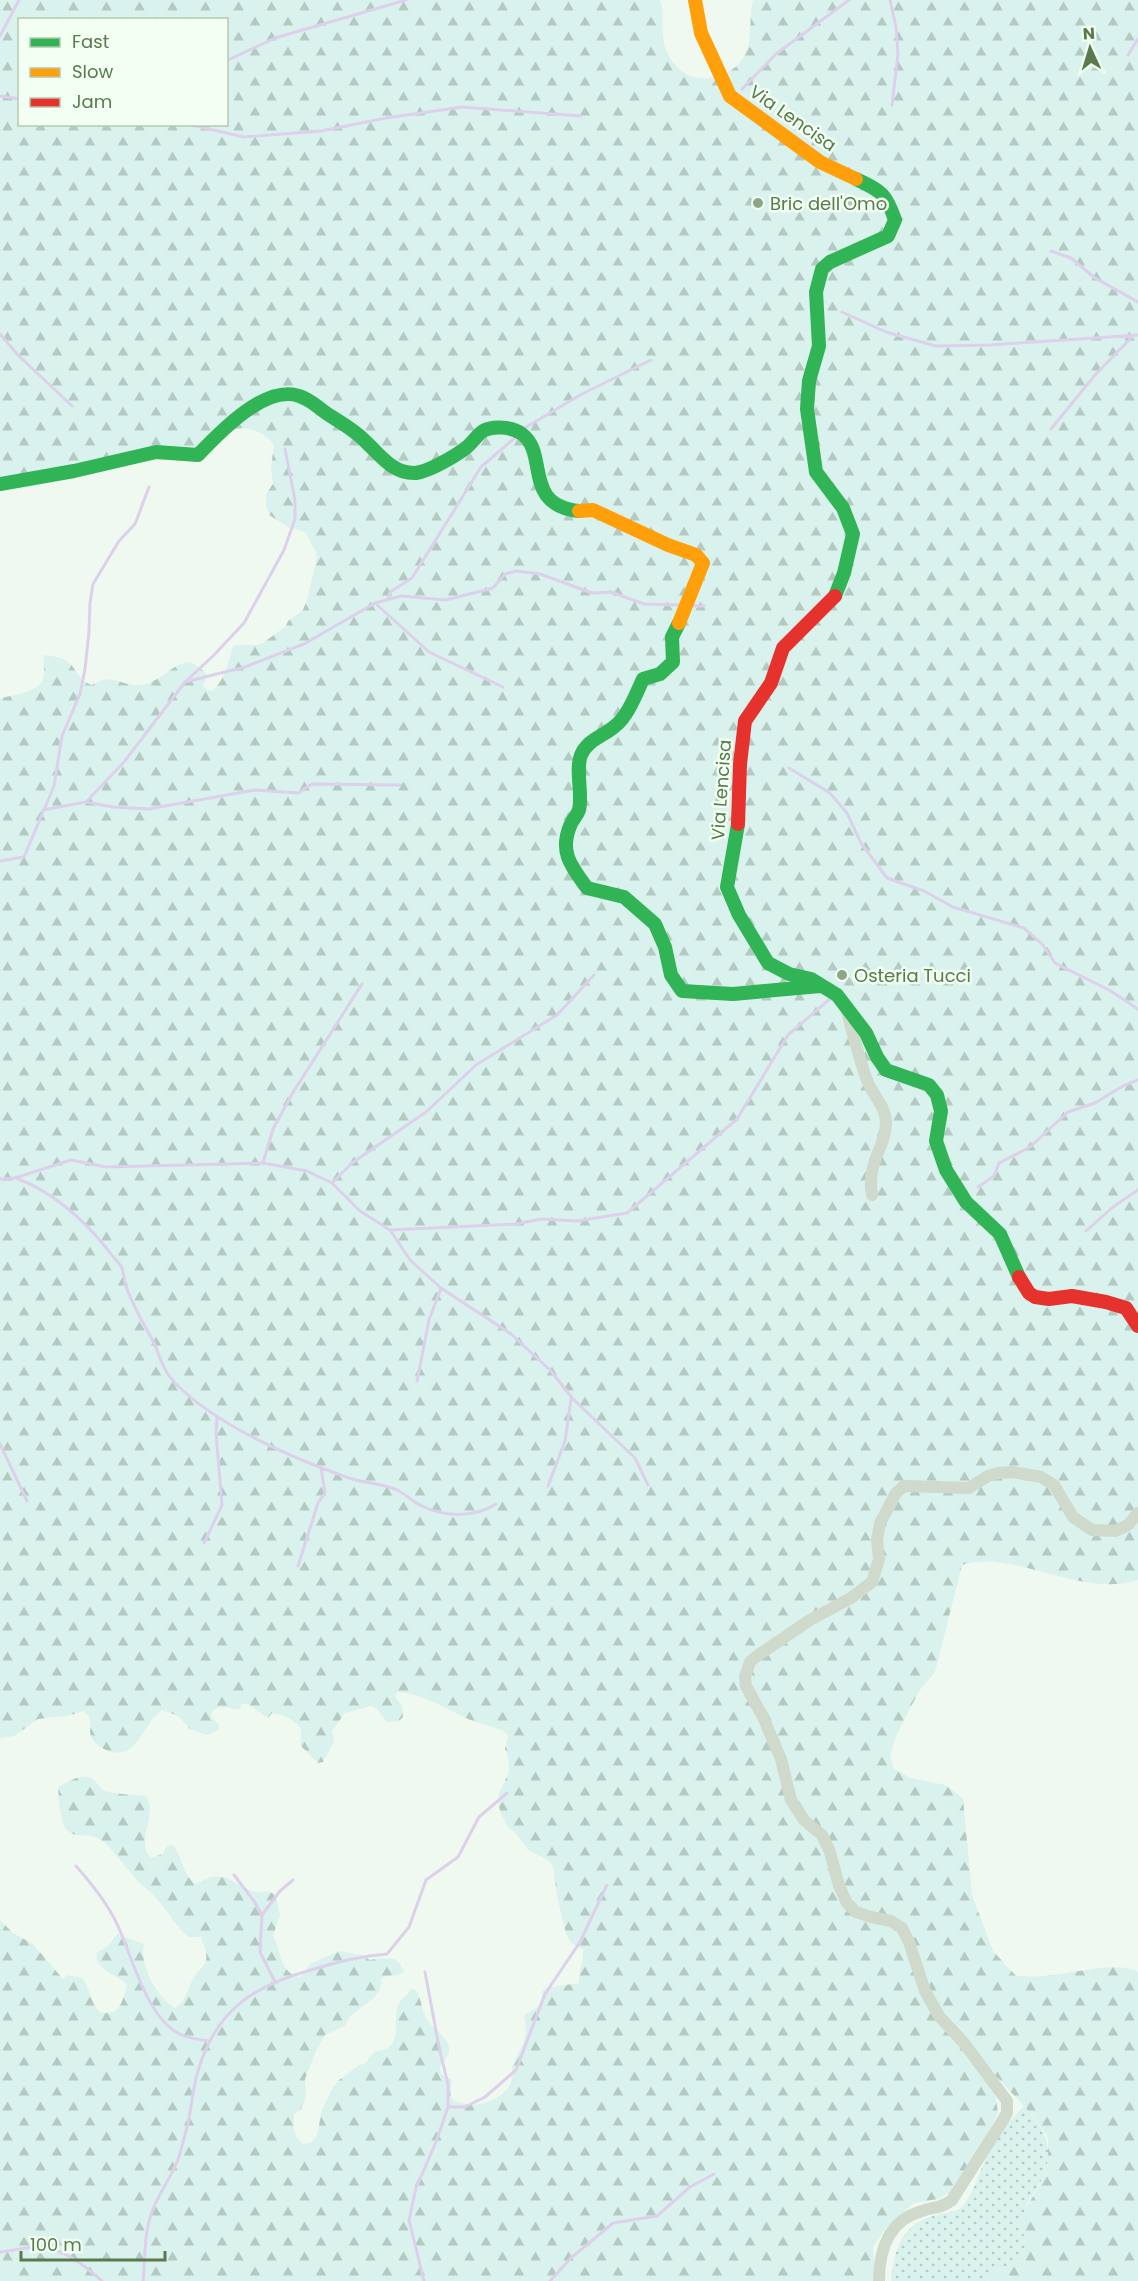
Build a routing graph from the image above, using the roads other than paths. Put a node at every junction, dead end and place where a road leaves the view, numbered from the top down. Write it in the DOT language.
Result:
graph roads {
  1 [pos="695,0"];
  2 [pos="0,484"];
  3 [pos="824,986"];
  4 [pos="846,1008"];
  5 [pos="872,1195"];
  6 [pos="1138,1326"];
  7 [pos="1138,1513"];
  8 [pos="879,2281"];
  1 -- 3 [label="street, Via Lencisa"];
  2 -- 3 [label="street"];
  3 -- 4 [label="street, Via Lencisa"];
  4 -- 5 [label="street, Via Lencisa"];
  4 -- 6 [label="street"];
  7 -- 8 [label="street"];
}
